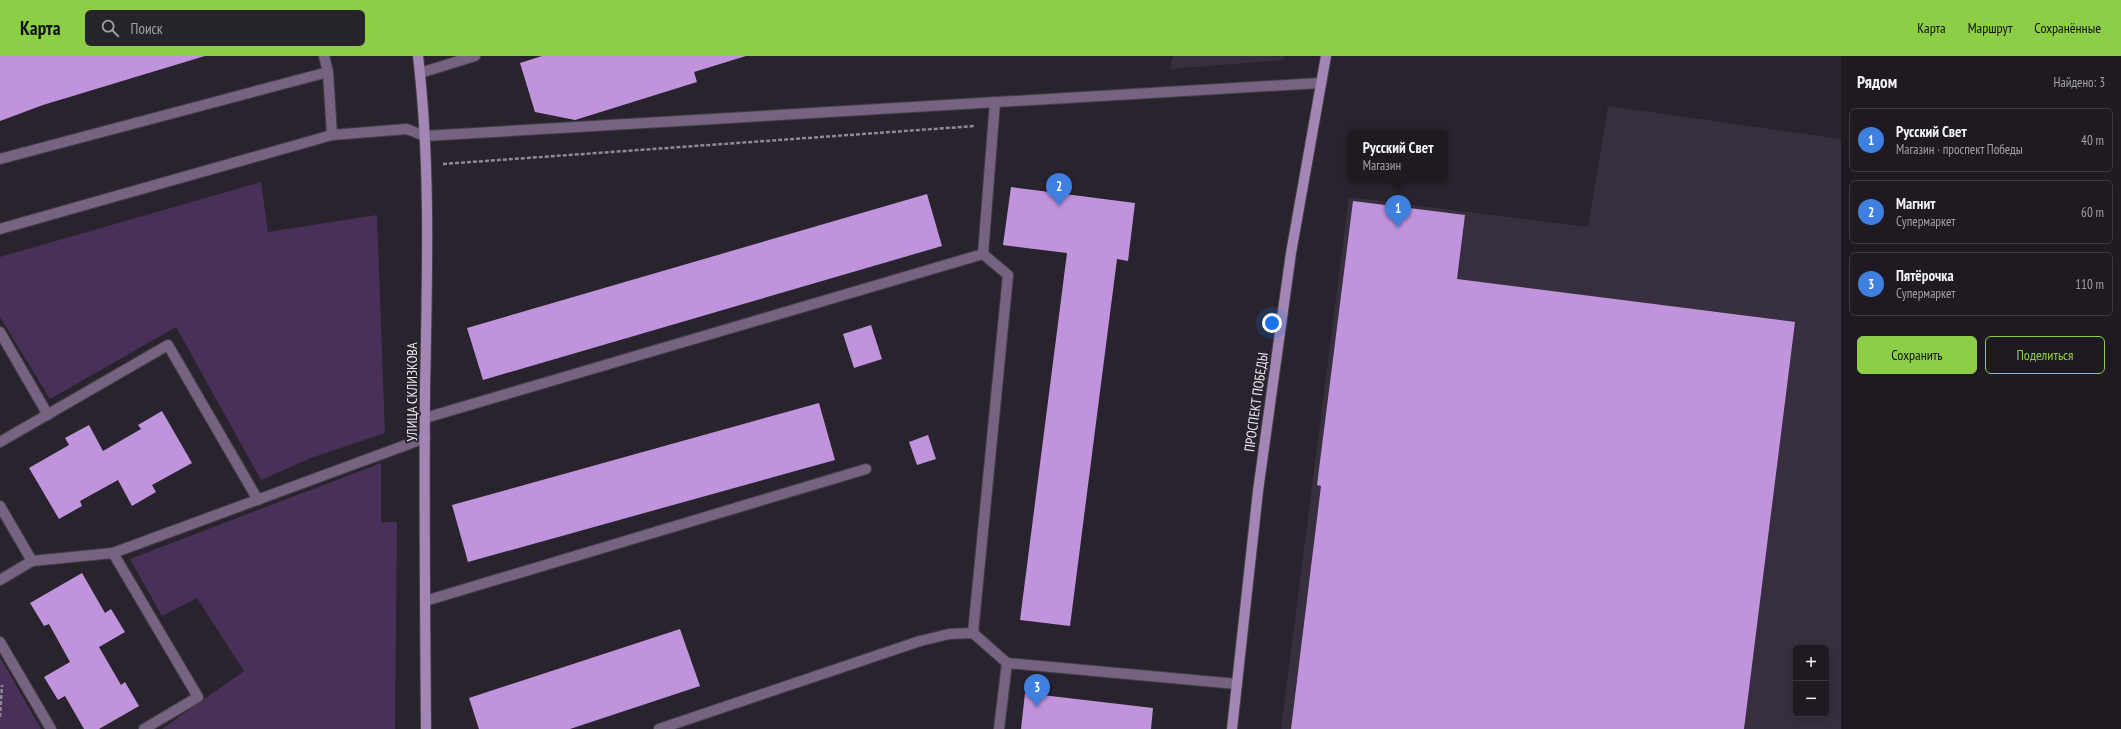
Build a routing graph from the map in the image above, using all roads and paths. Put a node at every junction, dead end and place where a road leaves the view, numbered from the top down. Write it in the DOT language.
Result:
graph roads {
  1 [pos="324,56"];
  2 [pos="418,56"];
  3 [pos="475,56"];
  4 [pos="1326,56"];
  5 [pos="328,72"];
  6 [pos="420,73"];
  7 [pos="1320,83"];
  8 [pos="995,102"];
  9 [pos="993,124"];
  10 [pos="332,134"];
  11 [pos="424,136"];
  12 [pos="0,159"];
  13 [pos="455,164"];
  14 [pos="0,229"];
  15 [pos="983,254"];
  16 [pos="0,332"];
  17 [pos="48,414"];
  18 [pos="425,418"];
  19 [pos="425,438"];
  20 [pos="0,442"];
  21 [pos="866,469"];
  22 [pos="258,500"];
  23 [pos="0,506"];
  24 [pos="113,553"];
  25 [pos="32,561"];
  26 [pos="0,580"];
  27 [pos="425,601"];
  28 [pos="973,633"];
  29 [pos="0,642"];
  30 [pos="1007,663"];
  31 [pos="1237,684"];
  32 [pos="150,728"];
  33 [pos="51,729"];
  34 [pos="426,729"];
  35 [pos="659,729"];
  36 [pos="999,729"];
  37 [pos="1232,729"];
  1 -- 5 [label="street"];
  2 -- 6 [label="street, УЛИЦА СКЛИЗКОВА"];
  3 -- 6 [label="street"];
  4 -- 7 [label="street, ПРОСПЕКТ ПОБЕДЫ"];
  5 -- 10 [label="street"];
  5 -- 12 [label="street"];
  6 -- 11 [label="street, УЛИЦА СКЛИЗКОВА"];
  7 -- 8 [label="street"];
  7 -- 31 [label="street, ПРОСПЕКТ ПОБЕДЫ"];
  8 -- 9 [label="street"];
  8 -- 11 [label="street"];
  9 -- 13 [label="path"];
  9 -- 15 [label="street"];
  10 -- 11 [label="street"];
  10 -- 14 [label="street"];
  11 -- 18 [label="street, УЛИЦА СКЛИЗКОВА"];
  15 -- 18 [label="street"];
  15 -- 28 [label="street"];
  16 -- 17 [label="street"];
  17 -- 20 [label="street"];
  17 -- 22 [label="street"];
  18 -- 19 [label="street, УЛИЦА СКЛИЗКОВА"];
  19 -- 22 [label="street"];
  19 -- 27 [label="street, УЛИЦА СКЛИЗКОВА"];
  21 -- 27 [label="street"];
  22 -- 24 [label="street"];
  23 -- 25 [label="street"];
  24 -- 25 [label="street"];
  24 -- 32 [label="street"];
  25 -- 26 [label="street"];
  27 -- 34 [label="street, УЛИЦА СКЛИЗКОВА"];
  28 -- 30 [label="street"];
  28 -- 35 [label="street"];
  29 -- 33 [label="street"];
  30 -- 31 [label="street"];
  30 -- 36 [label="street"];
  31 -- 37 [label="street, ПРОСПЕКТ ПОБЕДЫ"];
}
